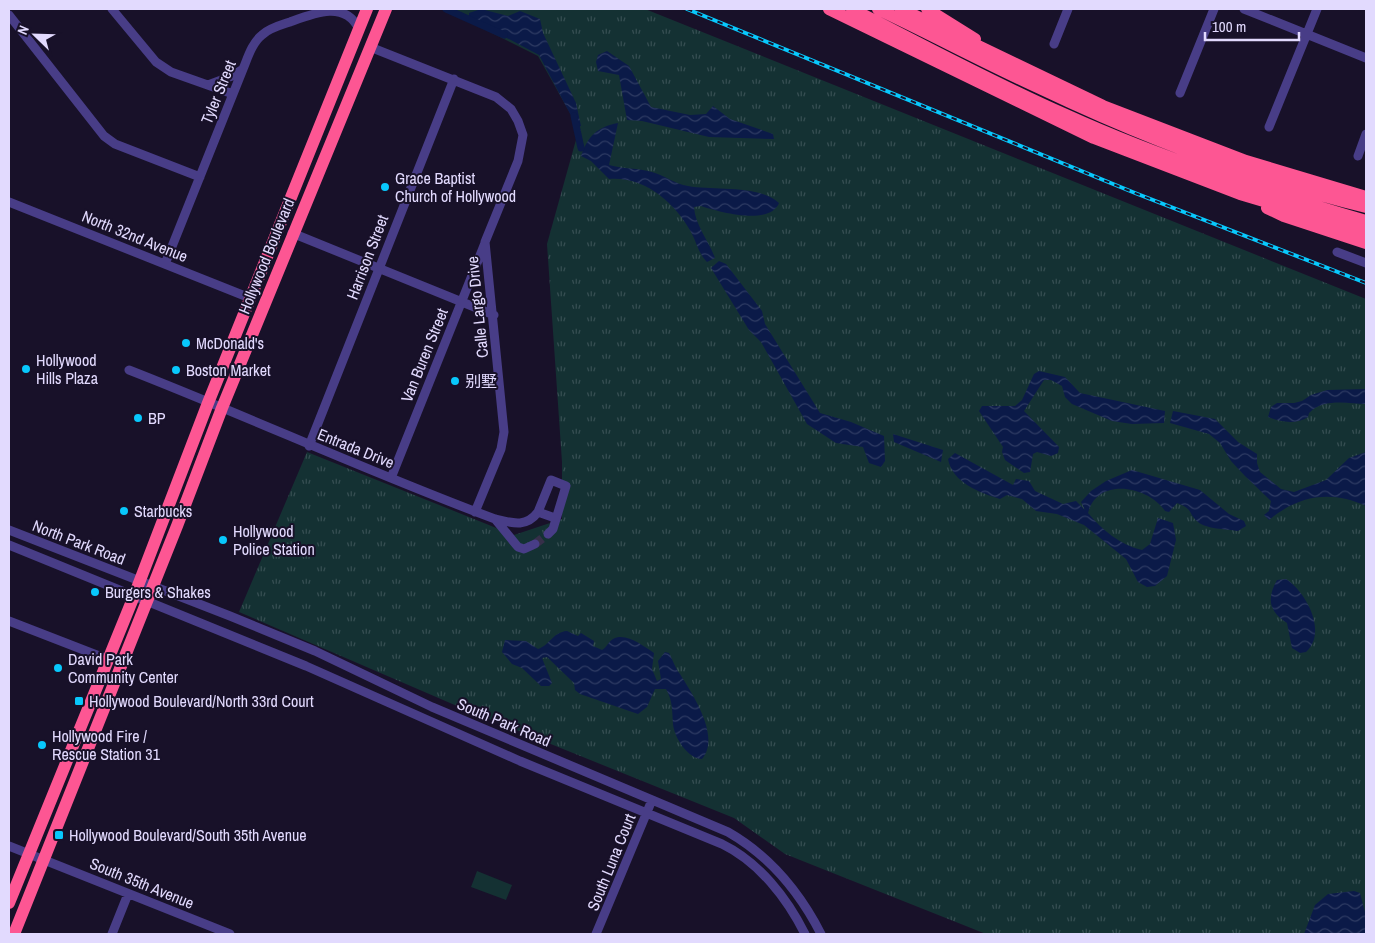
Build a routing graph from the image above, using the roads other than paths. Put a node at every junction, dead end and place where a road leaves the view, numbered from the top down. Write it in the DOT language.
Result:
graph roads {
  1 [pos="112,9"];
  2 [pos="367,9"];
  3 [pos="377,9"];
  4 [pos="386,9"];
  5 [pos="829,9"];
  6 [pos="852,9"];
  7 [pos="878,9"];
  8 [pos="901,9"];
  9 [pos="927,9"];
  10 [pos="1068,9"];
  11 [pos="1214,9"];
  12 [pos="1244,9"];
  13 [pos="1317,9"];
  14 [pos="9,15"];
  15 [pos="378,28"];
  16 [pos="359,29"];
  17 [pos="1307,32"];
  18 [pos="1054,44"];
  19 [pos="370,46"];
  20 [pos="998,57"];
  21 [pos="1366,58"];
  22 [pos="243,68"];
  23 [pos="454,79"];
  24 [pos="208,85"];
  25 [pos="1180,93"];
  26 [pos="233,94"];
  27 [pos="1269,127"];
  28 [pos="1366,134"];
  29 [pos="1358,156"];
  30 [pos="200,177"];
  31 [pos="1240,194"];
  32 [pos="1366,196"];
  33 [pos="9,202"];
  34 [pos="288,204"];
  35 [pos="1366,207"];
  36 [pos="1366,221"];
  37 [pos="1366,230"];
  38 [pos="292,233"];
  39 [pos="486,242"];
  40 [pos="272,243"];
  41 [pos="1366,243"];
  42 [pos="1337,252"];
  43 [pos="1366,263"];
  44 [pos="166,264"];
  45 [pos="378,269"];
  46 [pos="272,284"];
  47 [pos="250,298"];
  48 [pos="461,302"];
  49 [pos="494,315"];
  50 [pos="129,370"];
  51 [pos="208,403"];
  52 [pos="222,408"];
  53 [pos="309,446"];
  54 [pos="391,478"];
  55 [pos="475,512"];
  56 [pos="538,512"];
  57 [pos="555,518"];
  58 [pos="495,519"];
  59 [pos="516,524"];
  60 [pos="9,530"];
  61 [pos="548,534"];
  62 [pos="510,538"];
  63 [pos="535,544"];
  64 [pos="9,545"];
  65 [pos="139,582"];
  66 [pos="153,587"];
  67 [pos="134,596"];
  68 [pos="147,601"];
  69 [pos="9,621"];
  70 [pos="289,640"];
  71 [pos="282,657"];
  72 [pos="107,659"];
  73 [pos="652,800"];
  74 [pos="647,813"];
  75 [pos="9,846"];
  76 [pos="28,853"];
  77 [pos="44,859"];
  78 [pos="128,894"];
  79 [pos="9,903"];
  80 [pos="211,931"];
  81 [pos="14,934"];
  82 [pos="112,934"];
  83 [pos="230,934"];
  84 [pos="596,934"];
  85 [pos="805,934"];
  86 [pos="821,934"];
  1 -- 24 [label="street"];
  2 -- 16 [label="highway, Hollywood Boulevard"];
  3 -- 15 [label="highway"];
  4 -- 15 [label="highway, Hollywood Boulevard"];
  5 -- 31 [label="highway"];
  6 -- 36 [label="highway"];
  7 -- 35 [label="highway"];
  8 -- 20 [label="highway"];
  9 -- 20 [label="highway"];
  10 -- 18 [label="street"];
  11 -- 25 [label="street"];
  12 -- 17 [label="street"];
  13 -- 17 [label="street"];
  14 -- 30 [label="street"];
  15 -- 19 [label="highway, Hollywood Boulevard"];
  16 -- 22 [label="street, Tyler Street"];
  16 -- 34 [label="highway, Hollywood Boulevard"];
  17 -- 21 [label="street"];
  17 -- 27 [label="street"];
  19 -- 23 [label="street, Calle Largo Drive"];
  19 -- 38 [label="highway, Hollywood Boulevard"];
  20 -- 32 [label="highway"];
  22 -- 24 [label="street"];
  22 -- 26 [label="street, Tyler Street"];
  23 -- 39 [label="street, Calle Largo Drive"];
  23 -- 45 [label="street, Harrison Street"];
  24 -- 26 [label="street"];
  26 -- 30 [label="street, Tyler Street"];
  28 -- 29 [label="street"];
  30 -- 44 [label="street, Tyler Street"];
  31 -- 37 [label="highway"];
  31 -- 41 [label="highway"];
  33 -- 44 [label="street, North 32nd Avenue"];
  34 -- 38 [label="highway"];
  34 -- 40 [label="highway, Hollywood Boulevard"];
  38 -- 45 [label="street"];
  38 -- 46 [label="highway, Hollywood Boulevard"];
  39 -- 48 [label="street, Van Buren Street"];
  39 -- 49 [label="street, Calle Largo Drive"];
  40 -- 46 [label="highway"];
  40 -- 47 [label="highway, Hollywood Boulevard"];
  42 -- 43 [label="street"];
  44 -- 47 [label="street, North 32nd Avenue"];
  45 -- 48 [label="street"];
  45 -- 53 [label="street, Harrison Street"];
  46 -- 52 [label="highway, Hollywood Boulevard"];
  47 -- 51 [label="highway, Hollywood Boulevard"];
  48 -- 49 [label="street"];
  48 -- 54 [label="street, Van Buren Street"];
  49 -- 55 [label="street, Calle Largo Drive"];
  50 -- 51 [label="street, Entrada Drive"];
  51 -- 52 [label="street, Entrada Drive"];
  51 -- 65 [label="highway, Hollywood Boulevard"];
  52 -- 53 [label="street, Entrada Drive"];
  52 -- 66 [label="highway, Hollywood Boulevard"];
  53 -- 54 [label="street, Entrada Drive"];
  54 -- 55 [label="street, Entrada Drive"];
  55 -- 58 [label="street, Entrada Drive"];
  56 -- 57 [label="street"];
  56 -- 57 [label="street"];
  56 -- 59 [label="street"];
  57 -- 61 [label="street"];
  58 -- 59 [label="street, Entrada Drive"];
  58 -- 62 [label="street"];
  59 -- 62 [label="street"];
  60 -- 65 [label="street, North Park Road"];
  62 -- 63 [label="street"];
  64 -- 67 [label="street, North Park Road"];
  65 -- 66 [label="street, South Park Road"];
  65 -- 67 [label="highway, Hollywood Boulevard"];
  66 -- 68 [label="highway, Hollywood Boulevard"];
  66 -- 70 [label="street, South Park Road"];
  67 -- 68 [label="street, South Park Road"];
  67 -- 72 [label="highway, Hollywood Boulevard"];
  68 -- 71 [label="street, South Park Road"];
  68 -- 77 [label="highway, Hollywood Boulevard"];
  69 -- 72 [label="street"];
  70 -- 71 [label="street"];
  70 -- 73 [label="street, South Park Road"];
  71 -- 74 [label="street, South Park Road"];
  72 -- 76 [label="highway, Hollywood Boulevard"];
  73 -- 74 [label="street, South Luna Court"];
  73 -- 86 [label="street, South Park Road"];
  74 -- 84 [label="street, South Luna Court"];
  74 -- 85 [label="street, South Park Road"];
  75 -- 76 [label="street, South 35th Avenue"];
  76 -- 77 [label="street, South 35th Avenue"];
  76 -- 79 [label="highway, Hollywood Boulevard"];
  77 -- 78 [label="street, South 35th Avenue"];
  77 -- 81 [label="highway, Hollywood Boulevard"];
  78 -- 80 [label="street, South 35th Avenue"];
  78 -- 82 [label="street"];
  80 -- 83 [label="street, South 35th Avenue"];
}
